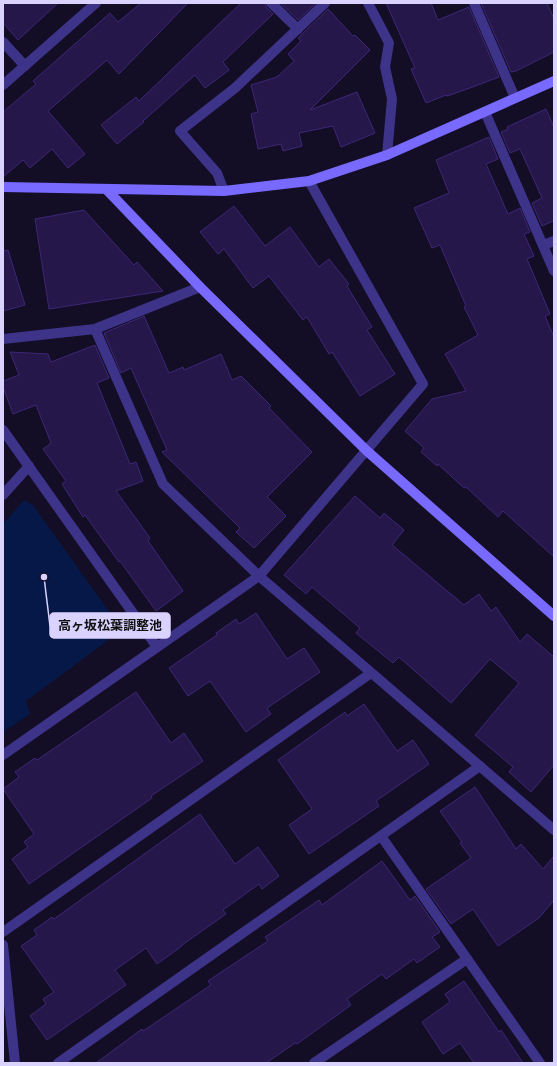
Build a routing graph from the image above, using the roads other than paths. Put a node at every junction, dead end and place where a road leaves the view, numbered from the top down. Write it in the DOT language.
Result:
graph roads {
  1 [pos="96,3"];
  2 [pos="271,3"];
  3 [pos="325,3"];
  4 [pos="368,3"];
  5 [pos="474,3"];
  6 [pos="298,29"];
  7 [pos="3,42"];
  8 [pos="25,66"];
  9 [pos="554,81"];
  10 [pos="3,85"];
  11 [pos="515,98"];
  12 [pos="485,112"];
  13 [pos="387,155"];
  14 [pos="309,181"];
  15 [pos="3,187"];
  16 [pos="107,190"];
  17 [pos="224,192"];
  18 [pos="554,241"];
  19 [pos="543,246"];
  20 [pos="554,271"];
  21 [pos="200,287"];
  22 [pos="95,329"];
  23 [pos="3,339"];
  24 [pos="3,430"];
  25 [pos="367,451"];
  26 [pos="28,466"];
  27 [pos="3,495"];
  28 [pos="259,576"];
  29 [pos="554,616"];
  30 [pos="157,647"];
  31 [pos="371,673"];
  32 [pos="3,755"];
  33 [pos="480,766"];
  34 [pos="554,830"];
  35 [pos="380,836"];
  36 [pos="3,932"];
  37 [pos="3,945"];
  38 [pos="467,959"];
  39 [pos="15,1063"];
  40 [pos="58,1063"];
  41 [pos="314,1063"];
  42 [pos="540,1063"];
  1 -- 8 [label="street"];
  2 -- 6 [label="street"];
  3 -- 6 [label="street"];
  4 -- 13 [label="street"];
  5 -- 11 [label="street"];
  6 -- 17 [label="street"];
  7 -- 8 [label="street"];
  8 -- 10 [label="street"];
  9 -- 11 [label="street"];
  11 -- 12 [label="street"];
  12 -- 13 [label="street"];
  12 -- 19 [label="street"];
  13 -- 14 [label="street"];
  14 -- 17 [label="street"];
  14 -- 25 [label="street"];
  15 -- 16 [label="street"];
  16 -- 17 [label="street"];
  16 -- 21 [label="street"];
  18 -- 19 [label="street"];
  19 -- 20 [label="street"];
  21 -- 22 [label="street"];
  21 -- 25 [label="street"];
  22 -- 23 [label="street"];
  22 -- 28 [label="street"];
  24 -- 26 [label="street"];
  25 -- 28 [label="street"];
  25 -- 29 [label="street"];
  26 -- 27 [label="street"];
  26 -- 30 [label="street"];
  28 -- 30 [label="street"];
  28 -- 31 [label="street"];
  30 -- 32 [label="street"];
  31 -- 33 [label="street"];
  31 -- 36 [label="street"];
  33 -- 34 [label="street"];
  33 -- 35 [label="street"];
  35 -- 38 [label="street"];
  35 -- 40 [label="street"];
  37 -- 39 [label="street"];
  38 -- 41 [label="street"];
  38 -- 42 [label="street"];
}
